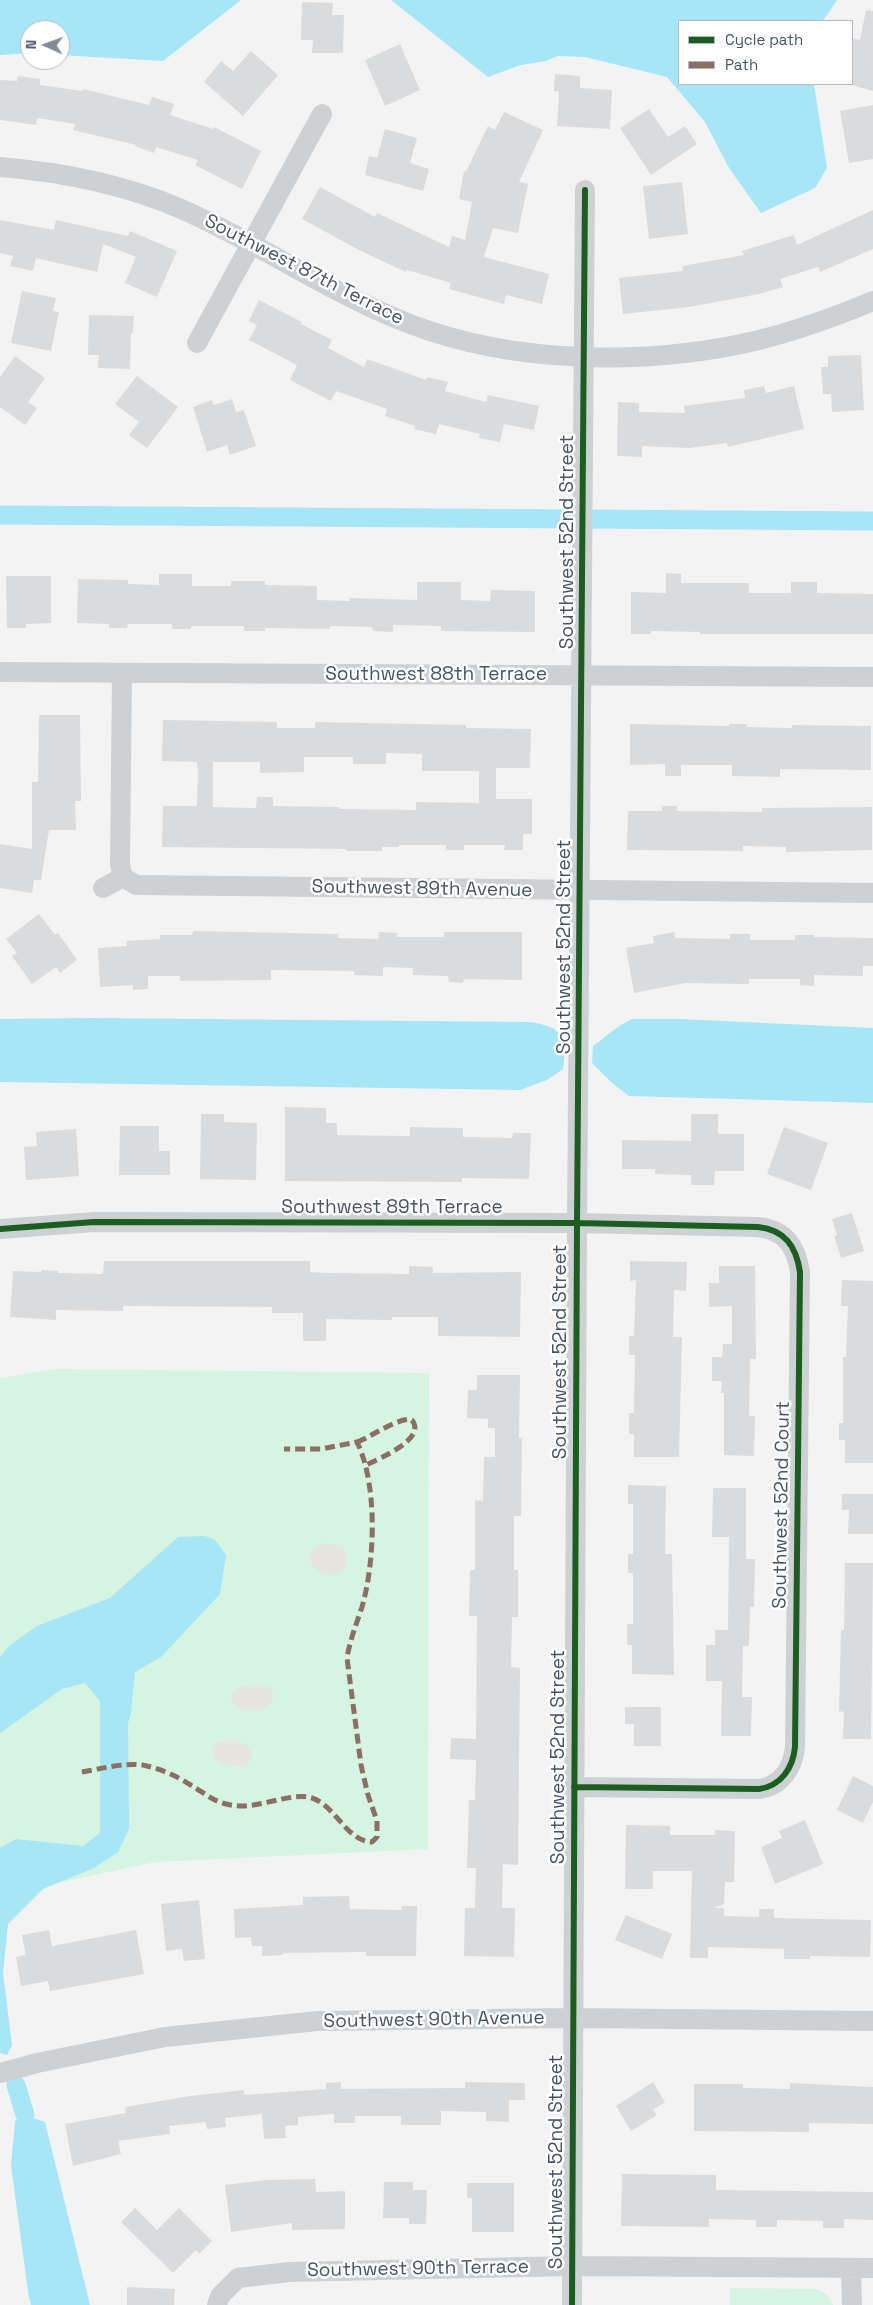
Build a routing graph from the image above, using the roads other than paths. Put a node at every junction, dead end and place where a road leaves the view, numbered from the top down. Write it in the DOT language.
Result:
graph roads {
  1 [pos="322,114"];
  2 [pos="0,167"];
  3 [pos="586,190"];
  4 [pos="251,244"];
  5 [pos="873,301"];
  6 [pos="197,343"];
  7 [pos="584,356"];
  8 [pos="0,672"];
  9 [pos="122,673"];
  10 [pos="582,676"];
  11 [pos="873,677"];
  12 [pos="123,877"];
  13 [pos="102,888"];
  14 [pos="580,891"];
  15 [pos="873,893"];
  16 [pos="577,1223"];
  17 [pos="0,1229"];
  18 [pos="783,1236"];
  19 [pos="574,1787"];
  20 [pos="572,2018"];
  21 [pos="873,2021"];
  22 [pos="0,2074"];
  23 [pos="571,2266"];
  24 [pos="851,2268"];
  25 [pos="873,2268"];
  26 [pos="217,2305"];
  27 [pos="572,2305"];
  28 [pos="852,2305"];
  1 -- 4 [label="street"];
  2 -- 4 [label="street, Southwest 87th Terrace"];
  3 -- 7 [label="street, Southwest 52nd Street"];
  4 -- 6 [label="street"];
  4 -- 7 [label="street, Southwest 87th Terrace"];
  5 -- 7 [label="street, Southwest 87th Terrace"];
  7 -- 10 [label="street, Southwest 52nd Street"];
  8 -- 9 [label="street, Southwest 88th Terrace"];
  9 -- 10 [label="street, Southwest 88th Terrace"];
  9 -- 12 [label="street"];
  10 -- 11 [label="street, Southwest 88th Terrace"];
  10 -- 14 [label="street, Southwest 52nd Street"];
  12 -- 13 [label="street"];
  12 -- 14 [label="street, Southwest 89th Avenue"];
  14 -- 15 [label="street, Southwest 89th Avenue"];
  14 -- 16 [label="street, Southwest 52nd Street"];
  16 -- 17 [label="street, Southwest 89th Terrace"];
  16 -- 18 [label="street, Southwest 89th Terrace"];
  16 -- 19 [label="street, Southwest 52nd Street"];
  18 -- 19 [label="street, Southwest 52nd Court"];
  19 -- 20 [label="street, Southwest 52nd Street"];
  20 -- 21 [label="street, Southwest 90th Avenue"];
  20 -- 22 [label="street, Southwest 90th Avenue"];
  20 -- 23 [label="street, Southwest 52nd Street"];
  23 -- 24 [label="street, Southwest 90th Terrace"];
  23 -- 26 [label="street, Southwest 90th Terrace"];
  23 -- 27 [label="street, Southwest 52nd Street"];
  24 -- 25 [label="street, Southwest 90th Terrace"];
  24 -- 28 [label="street"];
}
